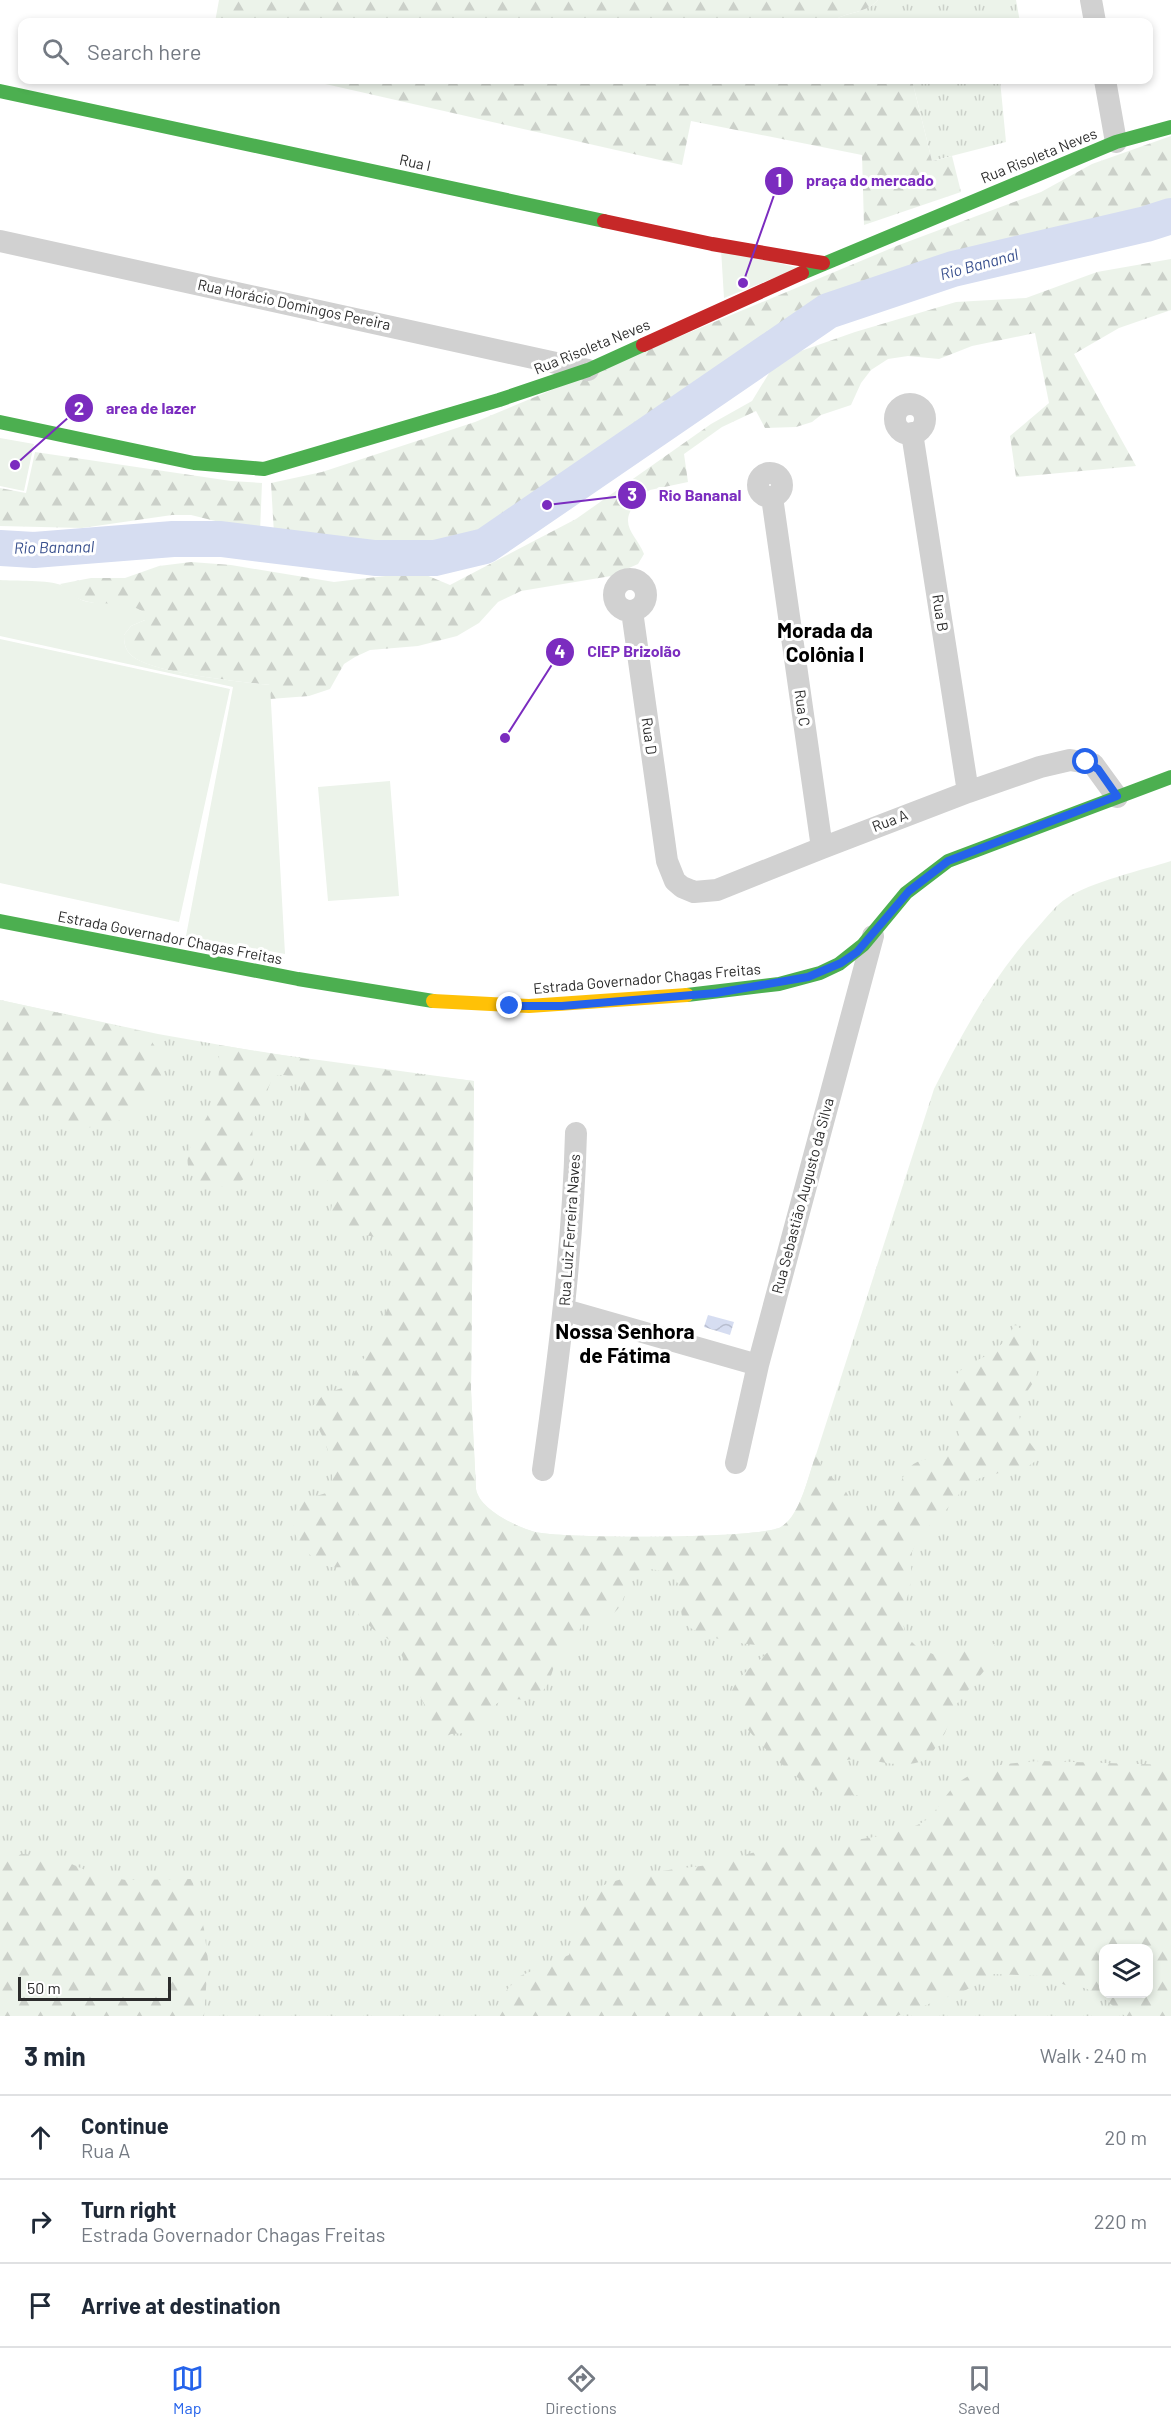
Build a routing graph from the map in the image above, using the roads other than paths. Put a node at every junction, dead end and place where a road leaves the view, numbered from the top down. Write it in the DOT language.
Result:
graph roads {
  1 [pos="1091,0"];
  2 [pos="1094,18"];
  3 [pos="1106,84"];
  4 [pos="0,91"];
  5 [pos="1171,127"];
  6 [pos="1116,142"];
  7 [pos="0,241"];
  8 [pos="823,263"];
  9 [pos="588,370"];
  10 [pos="0,422"];
  11 [pos="912,434"];
  12 [pos="772,497"];
  13 [pos="632,611"];
  14 [pos="1171,777"];
  15 [pos="968,792"];
  16 [pos="1117,796"];
  17 [pos="822,848"];
  18 [pos="667,861"];
  19 [pos="0,921"];
  20 [pos="875,931"];
  21 [pos="576,1133"];
  22 [pos="565,1310"];
  23 [pos="758,1365"];
  24 [pos="736,1463"];
  25 [pos="543,1470"];
  1 -- 2 [label="street"];
  3 -- 6 [label="street"];
  4 -- 8 [label="street, Rua I"];
  5 -- 6 [label="street, Rua Risoleta Neves"];
  6 -- 8 [label="street, Rua Risoleta Neves"];
  7 -- 9 [label="street, Rua Horácio Domingos Pereira"];
  8 -- 9 [label="street, Rua Risoleta Neves"];
  9 -- 10 [label="street, Rua Risoleta Neves"];
  11 -- 15 [label="street, Rua B"];
  12 -- 17 [label="street, Rua C"];
  13 -- 18 [label="street, Rua D"];
  14 -- 16 [label="street, Estrada Governador Chagas Freitas"];
  15 -- 16 [label="street, Rua A"];
  15 -- 17 [label="street, Rua A"];
  16 -- 20 [label="street, Estrada Governador Chagas Freitas"];
  17 -- 18 [label="street, Rua A"];
  19 -- 20 [label="street, Estrada Governador Chagas Freitas"];
  20 -- 23 [label="street, Rua Sebastião Augusto da Silva"];
  21 -- 22 [label="street, Rua Luiz Ferreira Naves"];
  22 -- 23 [label="street"];
  22 -- 25 [label="street, Rua Luiz Ferreira Naves"];
  23 -- 24 [label="street, Rua Sebastião Augusto da Silva"];
}
